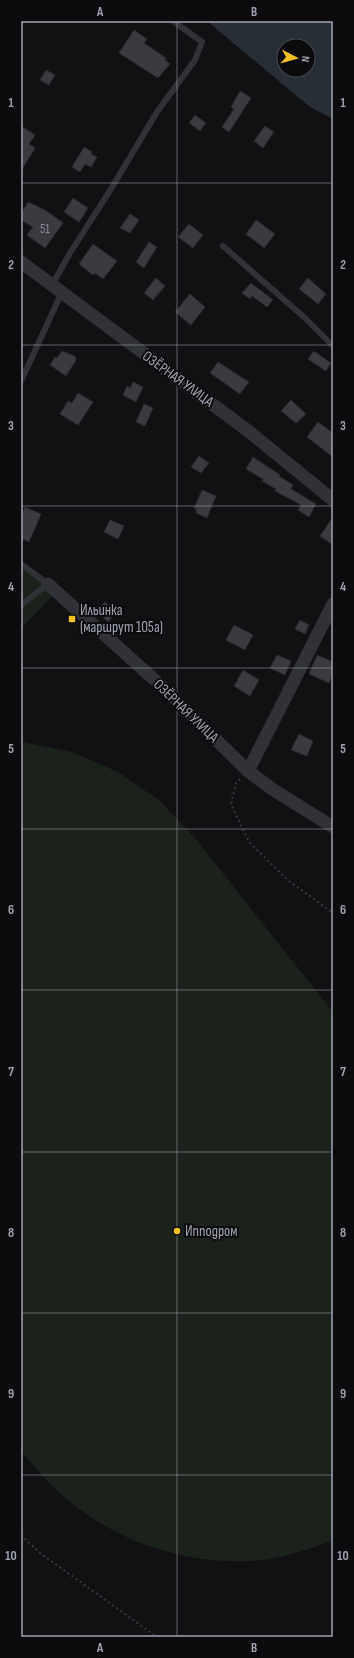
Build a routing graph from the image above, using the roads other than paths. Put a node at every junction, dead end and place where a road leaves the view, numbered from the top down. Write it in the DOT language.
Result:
graph roads {
  1 [pos="173,21"];
  2 [pos="223,246"];
  3 [pos="21,262"];
  4 [pos="57,288"];
  5 [pos="333,346"];
  6 [pos="21,382"];
  7 [pos="333,500"];
  8 [pos="21,564"];
  9 [pos="48,584"];
  10 [pos="333,604"];
  11 [pos="21,605"];
  12 [pos="248,771"];
  13 [pos="333,827"];
  1 -- 4 [label="lane"];
  2 -- 5 [label="lane"];
  3 -- 4 [label="street, ОЗЁРНАЯ УЛИЦА"];
  4 -- 6 [label="lane"];
  4 -- 7 [label="street, ОЗЁРНАЯ УЛИЦА"];
  8 -- 9 [label="lane"];
  9 -- 11 [label="lane"];
  9 -- 12 [label="street, ОЗЁРНАЯ УЛИЦА"];
  10 -- 12 [label="street"];
  12 -- 13 [label="street, ОЗЁРНАЯ УЛИЦА"];
}
